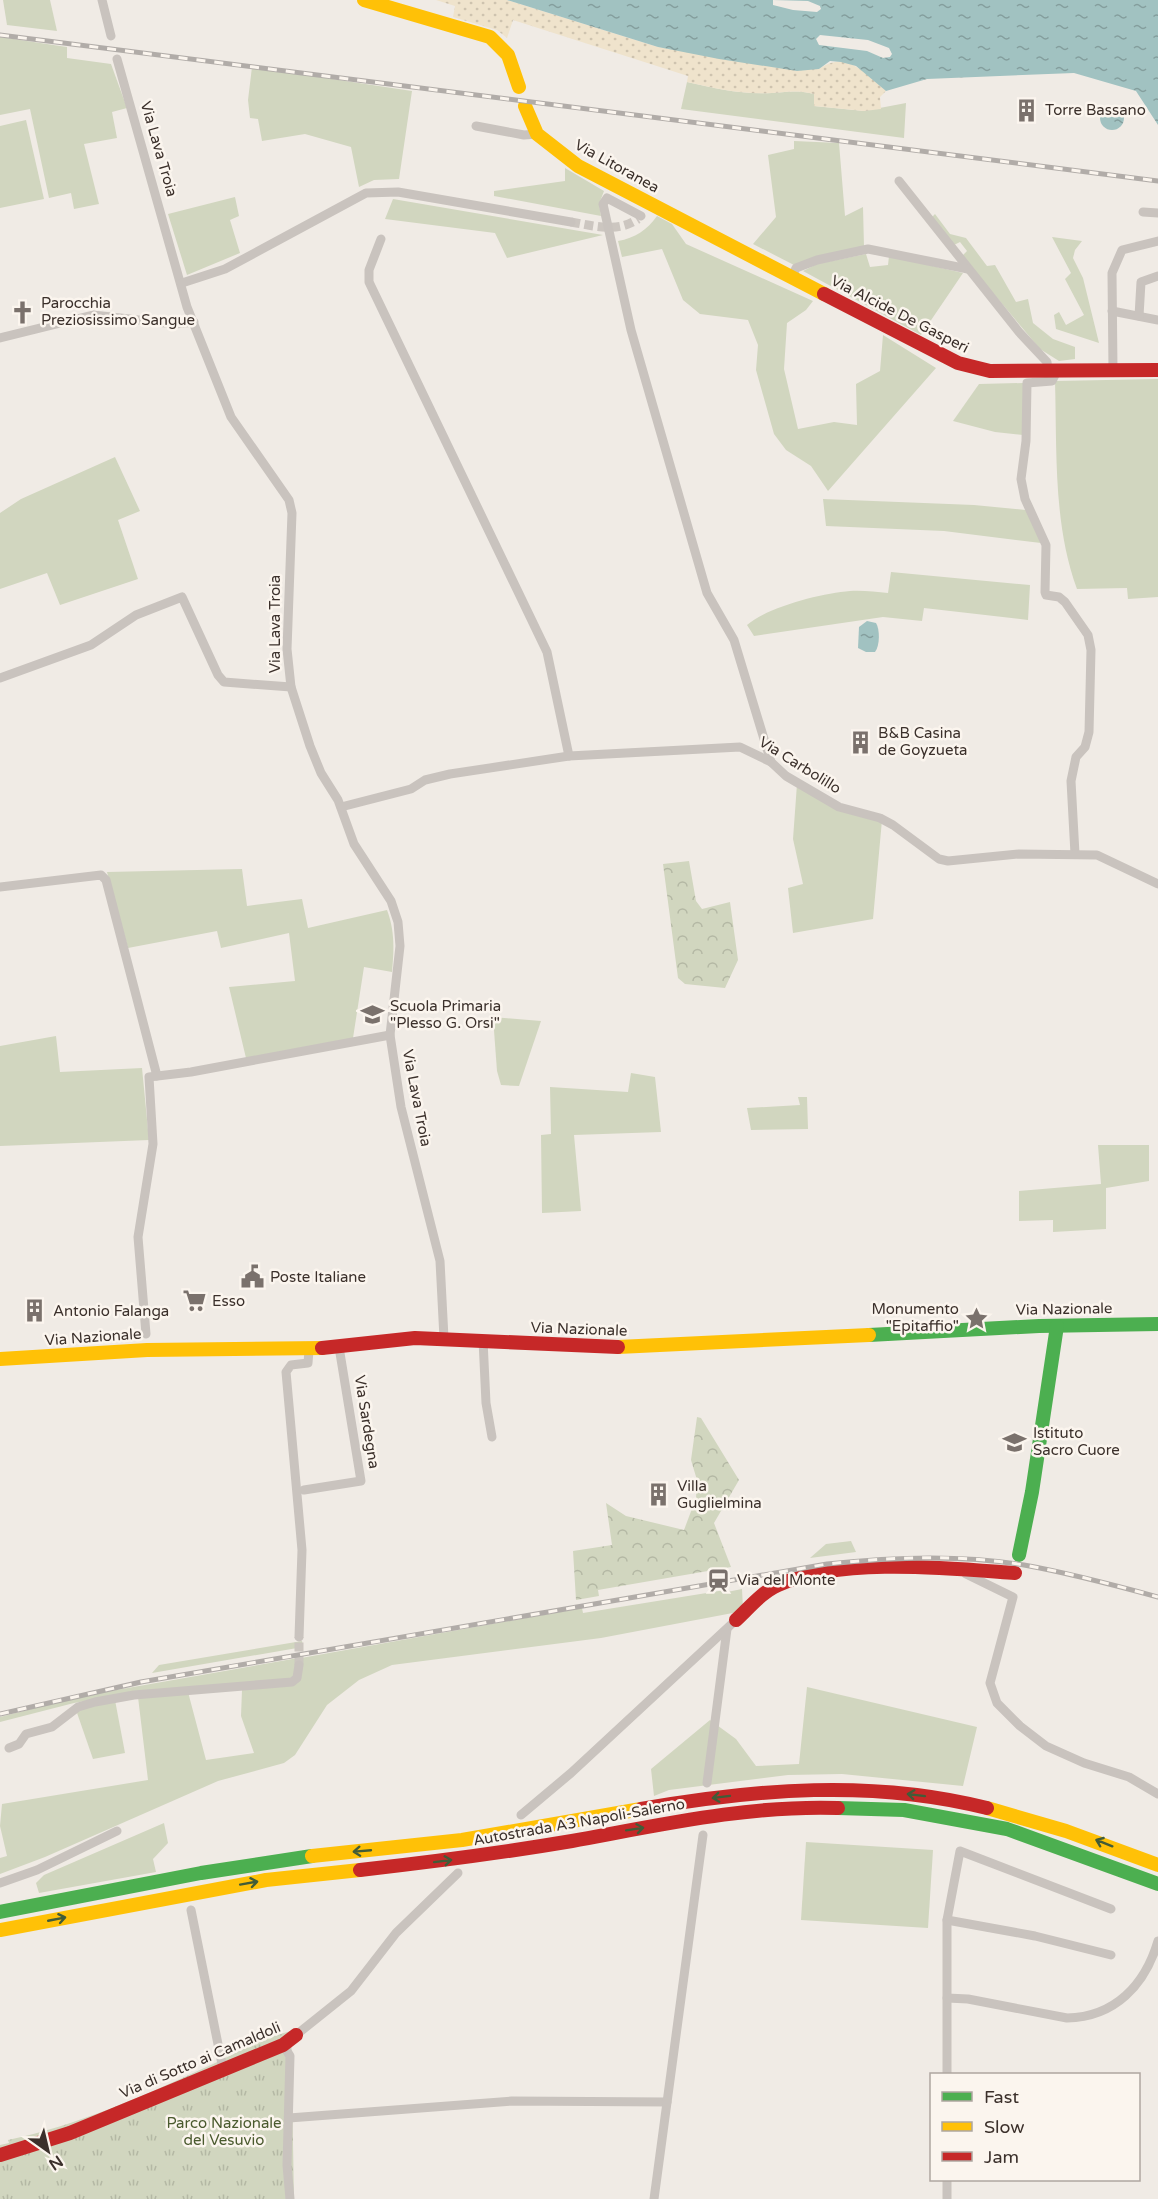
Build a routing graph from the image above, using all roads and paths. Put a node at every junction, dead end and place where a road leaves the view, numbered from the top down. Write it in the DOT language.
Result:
graph roads {
  1 [pos="102,0"];
  2 [pos="364,0"];
  3 [pos="111,36"];
  4 [pos="117,59"];
  5 [pos="519,87"];
  6 [pos="525,106"];
  7 [pos="476,126"];
  8 [pos="537,134"];
  9 [pos="899,181"];
  10 [pos="650,203"];
  11 [pos="1143,212"];
  12 [pos="1158,213"];
  13 [pos="680,219"];
  14 [pos="571,222"];
  15 [pos="381,238"];
  16 [pos="1158,241"];
  17 [pos="969,269"];
  18 [pos="1158,276"];
  19 [pos="792,277"];
  20 [pos="182,283"];
  21 [pos="1112,311"];
  22 [pos="1139,316"];
  23 [pos="1158,320"];
  24 [pos="194,321"];
  25 [pos="0,338"];
  26 [pos="1113,370"];
  27 [pos="1158,370"];
  28 [pos="1052,371"];
  29 [pos="0,678"];
  30 [pos="291,687"];
  31 [pos="569,756"];
  32 [pos="771,762"];
  33 [pos="340,807"];
  34 [pos="1075,854"];
  35 [pos="1158,884"];
  36 [pos="0,887"];
  37 [pos="390,1035"];
  38 [pos="157,1076"];
  39 [pos="1158,1324"];
  40 [pos="1057,1326"];
  41 [pos="444,1338"];
  42 [pos="483,1340"];
  43 [pos="146,1341"];
  44 [pos="339,1347"];
  45 [pos="309,1350"];
  46 [pos="0,1358"];
  47 [pos="492,1437"];
  48 [pos="304,1490"];
  49 [pos="1019,1555"];
  50 [pos="964,1569"];
  51 [pos="1015,1573"];
  52 [pos="731,1625"];
  53 [pos="299,1636"];
  54 [pos="299,1665"];
  55 [pos="9,1748"];
  56 [pos="707,1783"];
  57 [pos="1158,1794"];
  58 [pos="521,1815"];
  59 [pos="117,1831"];
  60 [pos="703,1835"];
  61 [pos="1158,1865"];
  62 [pos="458,1873"];
  63 [pos="0,1883"];
  64 [pos="1158,1884"];
  65 [pos="1111,1909"];
  66 [pos="191,1910"];
  67 [pos="0,1912"];
  68 [pos="947,1920"];
  69 [pos="0,1930"];
  70 [pos="1158,1941"];
  71 [pos="1111,1955"];
  72 [pos="947,1998"];
  73 [pos="296,2035"];
  74 [pos="283,2045"];
  75 [pos="224,2069"];
  76 [pos="947,2073"];
  77 [pos="667,2102"];
  78 [pos="289,2118"];
  79 [pos="0,2155"];
  80 [pos="947,2181"];
  81 [pos="290,2199"];
  82 [pos="654,2199"];
  83 [pos="947,2199"];
  1 -- 3 [label="street"];
  2 -- 5 [label="main road"];
  4 -- 20 [label="street, Via Lava Troia"];
  6 -- 8 [label="main road, Via Litoranea"];
  7 -- 8 [label="street"];
  8 -- 10 [label="main road, Via Litoranea"];
  9 -- 17 [label="street"];
  10 -- 13 [label="main road, Via Litoranea"];
  10 -- 32 [label="street"];
  11 -- 12 [label="street"];
  13 -- 19 [label="main road, Via Alcide De Gasperi"];
  14 -- 20 [label="street"];
  15 -- 31 [label="street"];
  16 -- 21 [label="street"];
  17 -- 19 [label="street"];
  17 -- 28 [label="street"];
  18 -- 22 [label="street"];
  19 -- 28 [label="main road, Via Alcide De Gasperi"];
  20 -- 24 [label="street, Via Lava Troia"];
  21 -- 22 [label="street"];
  21 -- 26 [label="street"];
  22 -- 23 [label="street"];
  24 -- 25 [label="street"];
  24 -- 30 [label="street, Via Lava Troia"];
  26 -- 27 [label="main road, Via Alcide De Gasperi"];
  26 -- 28 [label="main road, Via Alcide De Gasperi"];
  28 -- 34 [label="street"];
  29 -- 30 [label="street"];
  30 -- 33 [label="street, Via Lava Troia"];
  31 -- 32 [label="street, Via Carbolillo"];
  31 -- 33 [label="street, Via Carbolillo"];
  32 -- 34 [label="street, Via Carbolillo"];
  33 -- 37 [label="street, Via Lava Troia"];
  34 -- 35 [label="street, Via Carbolillo"];
  36 -- 38 [label="street"];
  37 -- 38 [label="street"];
  37 -- 41 [label="street, Via Lava Troia"];
  38 -- 43 [label="street"];
  39 -- 40 [label="main road, Via Nazionale"];
  40 -- 42 [label="main road, Via Nazionale"];
  40 -- 49 [label="main road"];
  41 -- 42 [label="main road, Via Nazionale"];
  41 -- 44 [label="main road, Via Nazionale"];
  42 -- 47 [label="street"];
  43 -- 45 [label="main road, Via Nazionale"];
  43 -- 46 [label="main road, Via Nazionale"];
  44 -- 45 [label="main road, Via Nazionale"];
  44 -- 48 [label="street, Via Sardegna"];
  45 -- 53 [label="street"];
  50 -- 51 [label="main road"];
  50 -- 52 [label="main road"];
  50 -- 57 [label="street"];
  52 -- 56 [label="street"];
  52 -- 58 [label="street"];
  54 -- 55 [label="street"];
  59 -- 63 [label="street"];
  60 -- 77 [label="street"];
  61 -- 67 [label="main road, Autostrada A3 Napoli-Salerno, one-way"];
  62 -- 73 [label="street, Via di Sotto ai Camaldoli"];
  69 -- 64 [label="main road, Autostrada A3 Napoli-Salerno, one-way"];
  65 -- 68 [label="street"];
  66 -- 75 [label="street"];
  68 -- 71 [label="street"];
  68 -- 72 [label="street"];
  70 -- 72 [label="street"];
  72 -- 76 [label="street"];
  73 -- 74 [label="main road, Via di Sotto ai Camaldoli"];
  74 -- 75 [label="main road, Via di Sotto ai Camaldoli"];
  74 -- 78 [label="street"];
  75 -- 79 [label="main road, Via di Sotto ai Camaldoli"];
  77 -- 78 [label="street"];
  77 -- 82 [label="street"];
  78 -- 81 [label="street"];
  80 -- 83 [label="street"];
}
